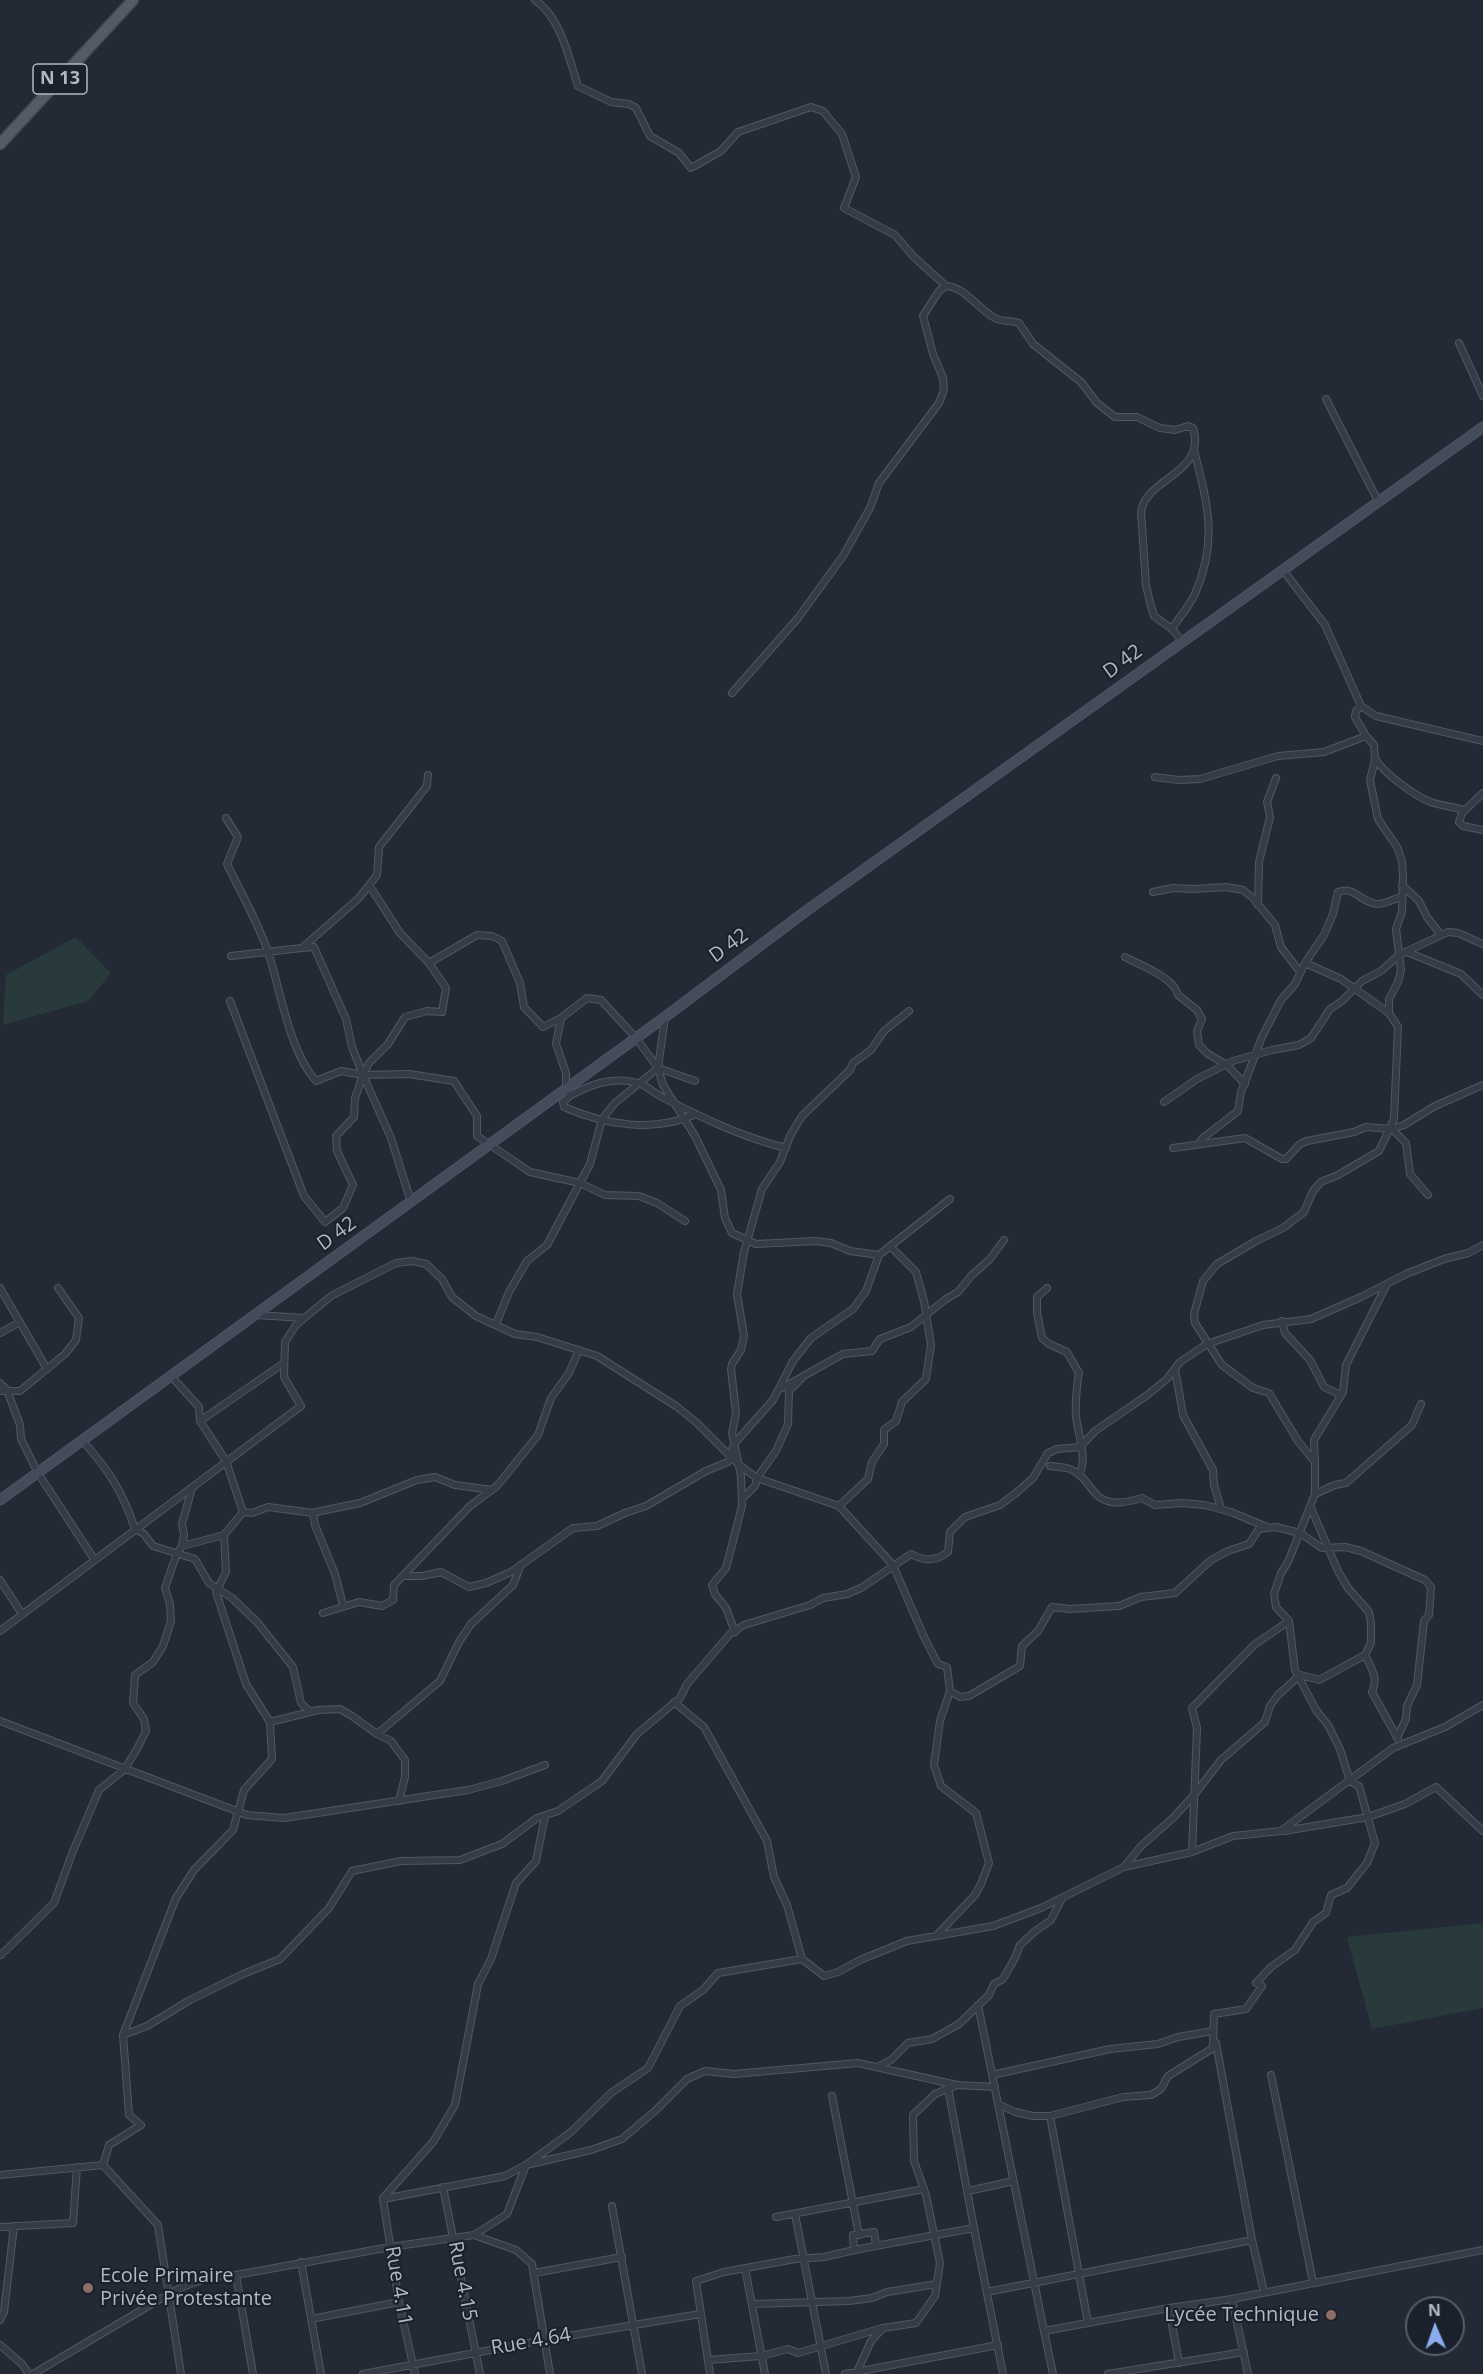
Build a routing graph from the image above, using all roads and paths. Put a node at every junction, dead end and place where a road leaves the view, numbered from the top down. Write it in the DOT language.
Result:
graph roads {
  1 [pos="133,0"];
  2 [pos="535,0"];
  3 [pos="0,144"];
  4 [pos="946,286"];
  5 [pos="1459,343"];
  6 [pos="1483,396"];
  7 [pos="1326,399"];
  8 [pos="1483,427"];
  9 [pos="1194,450"];
  10 [pos="1379,503"];
  11 [pos="1283,570"];
  12 [pos="1173,629"];
  13 [pos="1182,641"];
  14 [pos="732,693"];
  15 [pos="1361,706"];
  16 [pos="1366,736"];
  17 [pos="1483,741"];
  18 [pos="1375,758"];
  19 [pos="428,775"];
  20 [pos="1155,777"];
  21 [pos="1276,778"];
  22 [pos="1483,793"];
  23 [pos="1464,810"];
  24 [pos="226,818"];
  25 [pos="1483,830"];
  26 [pos="369,885"];
  27 [pos="1402,885"];
  28 [pos="1153,892"];
  29 [pos="1401,897"];
  30 [pos="1258,905"];
  31 [pos="1441,935"];
  32 [pos="1483,944"];
  33 [pos="302,948"];
  34 [pos="267,951"];
  35 [pos="1407,952"];
  36 [pos="1399,955"];
  37 [pos="231,956"];
  38 [pos="1125,957"];
  39 [pos="429,963"];
  40 [pos="1305,963"];
  41 [pos="1300,972"];
  42 [pos="1353,989"];
  43 [pos="1483,995"];
  44 [pos="230,1001"];
  45 [pos="909,1011"];
  46 [pos="1389,1013"];
  47 [pos="665,1017"];
  48 [pos="561,1018"];
  49 [pos="636,1038"];
  50 [pos="1255,1055"];
  51 [pos="1227,1065"];
  52 [pos="658,1068"];
  53 [pos="363,1075"];
  54 [pos="695,1081"];
  55 [pos="639,1083"];
  56 [pos="1245,1084"];
  57 [pos="1483,1085"];
  58 [pos="568,1092"];
  59 [pos="1164,1102"];
  60 [pos="676,1103"];
  61 [pos="696,1114"];
  62 [pos="602,1119"];
  63 [pos="685,1119"];
  64 [pos="1391,1129"];
  65 [pos="1199,1143"];
  66 [pos="489,1145"];
  67 [pos="786,1148"];
  68 [pos="1173,1148"];
  69 [pos="580,1183"];
  70 [pos="1428,1195"];
  71 [pos="950,1199"];
  72 [pos="411,1202"];
  73 [pos="684,1221"];
  74 [pos="746,1240"];
  75 [pos="1004,1240"];
  76 [pos="1483,1245"];
  77 [pos="890,1246"];
  78 [pos="879,1254"];
  79 [pos="1386,1284"];
  80 [pos="0,1288"];
  81 [pos="58,1288"];
  82 [pos="1047,1288"];
  83 [pos="256,1315"];
  84 [pos="927,1316"];
  85 [pos="305,1318"];
  86 [pos="1282,1321"];
  87 [pos="20,1322"];
  88 [pos="496,1324"];
  89 [pos="0,1333"];
  90 [pos="1207,1344"];
  91 [pos="579,1350"];
  92 [pos="284,1363"];
  93 [pos="47,1369"];
  94 [pos="1175,1369"];
  95 [pos="807,1373"];
  96 [pos="172,1377"];
  97 [pos="0,1383"];
  98 [pos="779,1390"];
  99 [pos="4,1391"];
  100 [pos="1341,1395"];
  101 [pos="1421,1404"];
  102 [pos="200,1420"];
  103 [pos="83,1441"];
  104 [pos="734,1444"];
  105 [pos="1080,1447"];
  106 [pos="730,1455"];
  107 [pos="226,1461"];
  108 [pos="1315,1462"];
  109 [pos="739,1465"];
  110 [pos="1050,1466"];
  111 [pos="38,1473"];
  112 [pos="1079,1475"];
  113 [pos="757,1478"];
  114 [pos="192,1487"];
  115 [pos="492,1490"];
  116 [pos="1315,1494"];
  117 [pos="1,1499"];
  118 [pos="742,1499"];
  119 [pos="839,1506"];
  120 [pos="1221,1509"];
  121 [pos="1311,1509"];
  122 [pos="243,1512"];
  123 [pos="313,1513"];
  124 [pos="1269,1528"];
  125 [pos="135,1529"];
  126 [pos="1300,1533"];
  127 [pos="225,1535"];
  128 [pos="182,1546"];
  129 [pos="1328,1546"];
  130 [pos="177,1554"];
  131 [pos="94,1559"];
  132 [pos="893,1565"];
  133 [pos="520,1566"];
  134 [pos="404,1576"];
  135 [pos="0,1580"];
  136 [pos="218,1588"];
  137 [pos="343,1605"];
  138 [pos="323,1612"];
  139 [pos="22,1614"];
  140 [pos="1289,1622"];
  141 [pos="0,1631"];
  142 [pos="735,1632"];
  143 [pos="1365,1655"];
  144 [pos="1298,1676"];
  145 [pos="951,1691"];
  146 [pos="674,1702"];
  147 [pos="1483,1705"];
  148 [pos="310,1712"];
  149 [pos="0,1721"];
  150 [pos="270,1722"];
  151 [pos="377,1734"];
  152 [pos="1397,1738"];
  153 [pos="1401,1745"];
  154 [pos="545,1765"];
  155 [pos="125,1769"];
  156 [pos="1350,1781"];
  157 [pos="1194,1795"];
  158 [pos="399,1801"];
  159 [pos="238,1812"];
  160 [pos="544,1815"];
  161 [pos="1368,1817"];
  162 [pos="1281,1831"];
  163 [pos="1483,1831"];
  164 [pos="1192,1852"];
  165 [pos="1124,1867"];
  166 [pos="1062,1898"];
  167 [pos="936,1936"];
  168 [pos="1,1955"];
  169 [pos="802,1959"];
  170 [pos="978,2005"];
  171 [pos="1210,2011"];
  172 [pos="1214,2032"];
  173 [pos="123,2035"];
  174 [pos="878,2066"];
  175 [pos="992,2075"];
  176 [pos="1271,2075"];
  177 [pos="957,2085"];
  178 [pos="995,2087"];
  179 [pos="948,2088"];
  180 [pos="832,2096"];
  181 [pos="998,2104"];
  182 [pos="1050,2116"];
  183 [pos="103,2165"];
  184 [pos="526,2165"];
  185 [pos="77,2167"];
  186 [pos="0,2175"];
  187 [pos="1014,2181"];
  188 [pos="443,2187"];
  189 [pos="924,2189"];
  190 [pos="968,2191"];
  191 [pos="382,2199"];
  192 [pos="852,2201"];
  193 [pos="612,2206"];
  194 [pos="795,2214"];
  195 [pos="776,2217"];
  196 [pos="14,2226"];
  197 [pos="0,2227"];
  198 [pos="974,2229"];
  199 [pos="474,2235"];
  200 [pos="859,2235"];
  201 [pos="935,2236"];
  202 [pos="453,2237"];
  203 [pos="1252,2240"];
  204 [pos="876,2246"];
  205 [pos="390,2247"];
  206 [pos="854,2250"];
  207 [pos="1483,2250"];
  208 [pos="622,2258"];
  209 [pos="804,2259"];
  210 [pos="301,2262"];
  211 [pos="745,2268"];
  212 [pos="534,2273"];
  213 [pos="1078,2274"];
  214 [pos="236,2275"];
  215 [pos="1036,2282"];
  216 [pos="1313,2282"];
  217 [pos="937,2284"];
  218 [pos="987,2292"];
  219 [pos="1264,2292"];
  220 [pos="169,2294"];
  221 [pos="1232,2299"];
  222 [pos="399,2302"];
  223 [pos="812,2303"];
  224 [pos="752,2304"];
  225 [pos="1169,2308"];
  226 [pos="700,2314"];
  227 [pos="311,2319"];
  228 [pos="0,2320"];
  229 [pos="1088,2323"];
  230 [pos="632,2324"];
  231 [pos="883,2328"];
  232 [pos="1044,2331"];
  233 [pos="544,2340"];
  234 [pos="0,2344"];
  235 [pos="998,2345"];
  236 [pos="820,2346"];
  237 [pos="476,2352"];
  238 [pos="1244,2352"];
  239 [pos="761,2356"];
  240 [pos="708,2360"];
  241 [pos="1179,2363"];
  242 [pos="413,2365"];
  243 [pos="857,2373"];
  244 [pos="31,2374"];
  245 [pos="182,2374"];
  246 [pos="253,2374"];
  247 [pos="321,2374"];
  248 [pos="363,2374"];
  249 [pos="414,2374"];
  250 [pos="480,2374"];
  251 [pos="550,2374"];
  252 [pos="642,2374"];
  253 [pos="710,2374"];
  254 [pos="765,2374"];
  255 [pos="825,2374"];
  256 [pos="845,2374"];
  257 [pos="1003,2374"];
  258 [pos="1053,2374"];
  259 [pos="1108,2374"];
  260 [pos="1248,2374"];
  1 -- 3 [label="main road, N 13"];
  2 -- 4 [label="street"];
  4 -- 9 [label="street"];
  4 -- 14 [label="street"];
  5 -- 6 [label="street"];
  7 -- 10 [label="street"];
  8 -- 10 [label="street, D 42 / D 42"];
  9 -- 12 [label="street"];
  9 -- 12 [label="street"];
  10 -- 11 [label="street, D 42 / D 42"];
  11 -- 13 [label="street, D 42 / D 42"];
  11 -- 15 [label="street"];
  12 -- 13 [label="street"];
  13 -- 47 [label="street, D 42 / D 42"];
  15 -- 16 [label="street"];
  15 -- 17 [label="street"];
  16 -- 18 [label="street"];
  16 -- 20 [label="street"];
  18 -- 23 [label="street"];
  18 -- 27 [label="street"];
  19 -- 26 [label="street"];
  21 -- 30 [label="street"];
  22 -- 23 [label="street"];
  23 -- 25 [label="street"];
  24 -- 34 [label="street"];
  26 -- 33 [label="street"];
  26 -- 39 [label="street"];
  27 -- 29 [label="street"];
  27 -- 31 [label="street"];
  28 -- 30 [label="street"];
  29 -- 36 [label="street"];
  29 -- 40 [label="street"];
  30 -- 41 [label="street"];
  31 -- 32 [label="street"];
  31 -- 35 [label="street"];
  33 -- 34 [label="street"];
  33 -- 53 [label="street"];
  34 -- 37 [label="street"];
  34 -- 53 [label="street"];
  35 -- 36 [label="street"];
  35 -- 43 [label="street"];
  36 -- 42 [label="street"];
  36 -- 46 [label="street"];
  38 -- 51 [label="street"];
  39 -- 48 [label="street"];
  39 -- 53 [label="street"];
  40 -- 41 [label="street"];
  40 -- 42 [label="street"];
  41 -- 50 [label="street"];
  42 -- 46 [label="street"];
  42 -- 50 [label="street"];
  44 -- 53 [label="street"];
  45 -- 67 [label="street"];
  46 -- 64 [label="street"];
  47 -- 49 [label="street, D 42 / D 42"];
  47 -- 52 [label="street"];
  48 -- 49 [label="street"];
  48 -- 58 [label="street"];
  49 -- 52 [label="street"];
  49 -- 58 [label="street, D 42 / D 42"];
  50 -- 51 [label="street"];
  50 -- 56 [label="street"];
  51 -- 56 [label="street"];
  51 -- 59 [label="street"];
  52 -- 54 [label="street"];
  52 -- 55 [label="street"];
  52 -- 60 [label="street"];
  53 -- 66 [label="street"];
  53 -- 72 [label="street"];
  55 -- 58 [label="street"];
  55 -- 60 [label="street"];
  55 -- 62 [label="street"];
  56 -- 65 [label="street"];
  57 -- 64 [label="street"];
  58 -- 62 [label="street"];
  58 -- 66 [label="street, D 42 / D 42"];
  60 -- 61 [label="street"];
  60 -- 63 [label="street"];
  61 -- 63 [label="street"];
  61 -- 67 [label="street"];
  62 -- 63 [label="street"];
  62 -- 69 [label="street"];
  63 -- 74 [label="street"];
  64 -- 65 [label="street"];
  64 -- 70 [label="street"];
  64 -- 90 [label="street"];
  65 -- 68 [label="street"];
  66 -- 69 [label="street"];
  66 -- 72 [label="street, D 42 / D 42"];
  67 -- 74 [label="street"];
  69 -- 73 [label="street"];
  69 -- 88 [label="street"];
  71 -- 77 [label="street"];
  72 -- 83 [label="street, D 42 / D 42"];
  74 -- 78 [label="street"];
  74 -- 104 [label="street"];
  75 -- 84 [label="street"];
  76 -- 79 [label="street"];
  77 -- 78 [label="street"];
  77 -- 84 [label="street"];
  78 -- 98 [label="street"];
  79 -- 86 [label="street"];
  79 -- 100 [label="street"];
  80 -- 87 [label="street"];
  81 -- 93 [label="street"];
  82 -- 105 [label="street"];
  83 -- 85 [label="street"];
  83 -- 96 [label="street, D 42 / D 42"];
  84 -- 95 [label="street"];
  84 -- 119 [label="street"];
  85 -- 88 [label="street"];
  85 -- 92 [label="street"];
  86 -- 90 [label="street"];
  86 -- 100 [label="street"];
  87 -- 89 [label="street"];
  87 -- 93 [label="street"];
  88 -- 91 [label="street"];
  90 -- 94 [label="street"];
  90 -- 108 [label="street"];
  91 -- 106 [label="street"];
  91 -- 115 [label="street"];
  92 -- 102 [label="street"];
  92 -- 107 [label="street"];
  93 -- 99 [label="street"];
  94 -- 105 [label="street"];
  94 -- 120 [label="street"];
  95 -- 98 [label="street"];
  95 -- 113 [label="street"];
  96 -- 102 [label="street"];
  96 -- 103 [label="street, D 42 / D 42"];
  97 -- 99 [label="street"];
  98 -- 104 [label="street"];
  99 -- 111 [label="street"];
  100 -- 108 [label="street"];
  101 -- 116 [label="street"];
  102 -- 107 [label="street"];
  103 -- 111 [label="street, D 42 / D 42"];
  103 -- 125 [label="street"];
  104 -- 106 [label="street"];
  104 -- 109 [label="street"];
  105 -- 112 [label="street"];
  105 -- 132 [label="street"];
  106 -- 109 [label="street"];
  106 -- 133 [label="street"];
  107 -- 114 [label="street"];
  107 -- 122 [label="street"];
  108 -- 116 [label="street"];
  109 -- 113 [label="street"];
  109 -- 118 [label="street"];
  110 -- 112 [label="street"];
  111 -- 117 [label="street, D 42 / D 42"];
  111 -- 131 [label="street"];
  112 -- 120 [label="street"];
  113 -- 118 [label="street"];
  113 -- 119 [label="street"];
  114 -- 125 [label="street"];
  114 -- 128 [label="street"];
  115 -- 123 [label="street"];
  115 -- 134 [label="street"];
  116 -- 121 [label="street"];
  118 -- 142 [label="street"];
  119 -- 132 [label="street"];
  120 -- 124 [label="street"];
  121 -- 126 [label="street"];
  121 -- 129 [label="street"];
  122 -- 123 [label="street"];
  122 -- 127 [label="street"];
  123 -- 137 [label="street"];
  124 -- 126 [label="street"];
  124 -- 145 [label="street"];
  125 -- 130 [label="street"];
  125 -- 131 [label="street"];
  126 -- 129 [label="street"];
  126 -- 140 [label="street"];
  127 -- 128 [label="street"];
  127 -- 136 [label="street"];
  128 -- 130 [label="street"];
  129 -- 143 [label="street"];
  129 -- 152 [label="street"];
  130 -- 136 [label="street"];
  130 -- 155 [label="street"];
  131 -- 139 [label="street"];
  132 -- 142 [label="street"];
  132 -- 145 [label="street"];
  133 -- 134 [label="street"];
  133 -- 151 [label="street"];
  134 -- 137 [label="street"];
  135 -- 139 [label="street"];
  136 -- 148 [label="street"];
  136 -- 150 [label="street"];
  137 -- 138 [label="street"];
  139 -- 141 [label="street"];
  140 -- 144 [label="street"];
  140 -- 157 [label="street"];
  142 -- 146 [label="street"];
  143 -- 144 [label="street"];
  143 -- 152 [label="street"];
  144 -- 156 [label="street"];
  144 -- 157 [label="street"];
  145 -- 167 [label="street"];
  146 -- 160 [label="street"];
  146 -- 169 [label="street"];
  147 -- 153 [label="street"];
  148 -- 150 [label="street"];
  148 -- 151 [label="street"];
  149 -- 155 [label="street"];
  150 -- 159 [label="street"];
  151 -- 158 [label="street"];
  152 -- 153 [label="street"];
  153 -- 156 [label="street"];
  154 -- 158 [label="street"];
  155 -- 159 [label="street"];
  155 -- 168 [label="street"];
  156 -- 161 [label="street"];
  156 -- 162 [label="street"];
  157 -- 164 [label="street"];
  157 -- 165 [label="street"];
  158 -- 159 [label="street"];
  159 -- 173 [label="street"];
  160 -- 173 [label="street"];
  160 -- 191 [label="street"];
  161 -- 162 [label="street"];
  161 -- 163 [label="street"];
  161 -- 172 [label="street"];
  162 -- 164 [label="street"];
  164 -- 165 [label="street"];
  165 -- 166 [label="street"];
  166 -- 167 [label="street"];
  166 -- 170 [label="street"];
  167 -- 169 [label="street"];
  169 -- 184 [label="street"];
  170 -- 174 [label="street"];
  170 -- 175 [label="street"];
  171 -- 172 [label="street"];
  172 -- 175 [label="street"];
  172 -- 182 [label="street"];
  172 -- 203 [label="street"];
  173 -- 183 [label="street"];
  174 -- 177 [label="street"];
  174 -- 184 [label="street"];
  175 -- 178 [label="street"];
  176 -- 216 [label="street"];
  177 -- 178 [label="street"];
  177 -- 179 [label="street"];
  178 -- 181 [label="street"];
  179 -- 189 [label="street"];
  179 -- 190 [label="street"];
  180 -- 192 [label="street"];
  181 -- 182 [label="street"];
  181 -- 187 [label="street"];
  182 -- 213 [label="street"];
  183 -- 185 [label="street"];
  183 -- 220 [label="street"];
  184 -- 188 [label="street"];
  184 -- 199 [label="street"];
  185 -- 186 [label="street"];
  185 -- 196 [label="street"];
  187 -- 190 [label="street"];
  187 -- 215 [label="street"];
  188 -- 191 [label="street"];
  188 -- 202 [label="street, Rue 4.15"];
  189 -- 192 [label="street"];
  189 -- 201 [label="street"];
  190 -- 198 [label="street"];
  191 -- 205 [label="street, Rue 4.11"];
  192 -- 194 [label="street"];
  192 -- 200 [label="street"];
  193 -- 208 [label="street"];
  194 -- 195 [label="street"];
  194 -- 209 [label="street"];
  196 -- 197 [label="street"];
  196 -- 228 [label="street"];
  198 -- 201 [label="street"];
  198 -- 218 [label="street"];
  199 -- 202 [label="street"];
  199 -- 212 [label="street"];
  200 -- 204 [label="street"];
  200 -- 206 [label="street"];
  201 -- 204 [label="street"];
  201 -- 217 [label="street"];
  202 -- 205 [label="street"];
  202 -- 237 [label="street, Rue 4.15"];
  203 -- 213 [label="street"];
  203 -- 219 [label="street"];
  204 -- 206 [label="street"];
  205 -- 210 [label="street"];
  205 -- 222 [label="street, Rue 4.11"];
  206 -- 209 [label="street"];
  207 -- 216 [label="street"];
  208 -- 212 [label="street"];
  208 -- 230 [label="street"];
  209 -- 211 [label="street"];
  209 -- 223 [label="street"];
  210 -- 214 [label="street"];
  210 -- 227 [label="street"];
  211 -- 224 [label="street"];
  211 -- 226 [label="street"];
  212 -- 233 [label="street"];
  213 -- 215 [label="street"];
  213 -- 229 [label="street"];
  214 -- 220 [label="street"];
  214 -- 246 [label="street"];
  215 -- 218 [label="street"];
  215 -- 232 [label="street"];
  216 -- 219 [label="street"];
  217 -- 223 [label="street"];
  217 -- 231 [label="street"];
  218 -- 235 [label="street"];
  219 -- 221 [label="street"];
  220 -- 244 [label="street"];
  220 -- 245 [label="street"];
  221 -- 225 [label="street"];
  221 -- 238 [label="street"];
  222 -- 227 [label="street"];
  222 -- 242 [label="street, Rue 4.11"];
  223 -- 224 [label="street"];
  223 -- 236 [label="street"];
  224 -- 239 [label="street"];
  225 -- 229 [label="street"];
  225 -- 241 [label="street"];
  226 -- 230 [label="street, Rue 4.64"];
  226 -- 240 [label="street"];
  227 -- 247 [label="street"];
  229 -- 232 [label="street"];
  230 -- 233 [label="street, Rue 4.64"];
  230 -- 252 [label="street"];
  231 -- 236 [label="street"];
  231 -- 243 [label="street"];
  232 -- 258 [label="street"];
  233 -- 237 [label="street, Rue 4.64"];
  233 -- 251 [label="street"];
  234 -- 244 [label="street"];
  235 -- 243 [label="street"];
  235 -- 257 [label="street"];
  236 -- 239 [label="street"];
  236 -- 255 [label="street"];
  237 -- 242 [label="street, Rue 4.64"];
  237 -- 250 [label="street, Rue 4.15"];
  238 -- 241 [label="street"];
  238 -- 260 [label="street"];
  239 -- 240 [label="street"];
  239 -- 254 [label="street"];
  240 -- 253 [label="street"];
  241 -- 259 [label="street"];
  242 -- 248 [label="street, Rue 4.64"];
  242 -- 249 [label="street, Rue 4.11"];
  243 -- 256 [label="street"];
}
